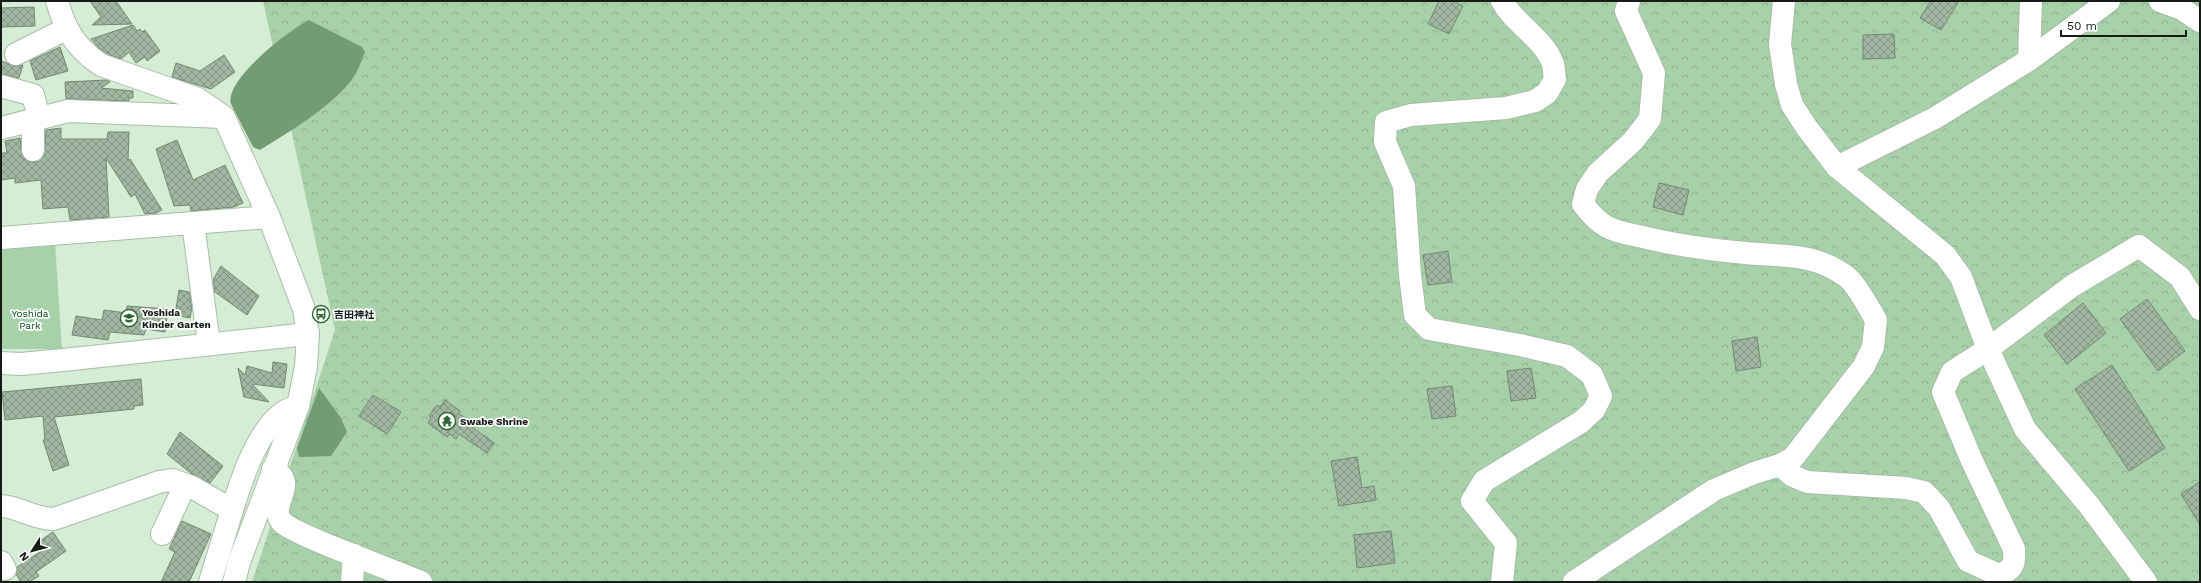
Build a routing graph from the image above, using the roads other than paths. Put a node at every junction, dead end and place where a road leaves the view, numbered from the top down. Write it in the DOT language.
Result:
graph roads {
  1 [pos="57,1"];
  2 [pos="1502,1"];
  3 [pos="1629,1"];
  4 [pos="1784,1"];
  5 [pos="2031,1"];
  6 [pos="2109,1"];
  7 [pos="2160,1"];
  8 [pos="2200,21"];
  9 [pos="66,29"];
  10 [pos="16,54"];
  11 [pos="2029,60"];
  12 [pos="1,86"];
  13 [pos="224,117"];
  14 [pos="36,119"];
  15 [pos="1,128"];
  16 [pos="33,150"];
  17 [pos="1837,166"];
  18 [pos="269,217"];
  19 [pos="193,223"];
  20 [pos="1,238"];
  21 [pos="2200,309"];
  22 [pos="308,334"];
  23 [pos="209,344"];
  24 [pos="1988,349"];
  25 [pos="1,363"];
  26 [pos="298,406"];
  27 [pos="1780,465"];
  28 [pos="274,469"];
  29 [pos="185,485"];
  30 [pos="1,506"];
  31 [pos="232,510"];
  32 [pos="162,534"];
  33 [pos="354,555"];
  34 [pos="210,582"];
  35 [pos="234,582"];
  36 [pos="352,582"];
  37 [pos="421,582"];
  38 [pos="1502,582"];
  39 [pos="1574,582"];
  40 [pos="2146,582"];
  1 -- 9 [label="street"];
  2 -- 38 [label="street"];
  3 -- 27 [label="street"];
  4 -- 17 [label="street"];
  5 -- 11 [label="street"];
  6 -- 11 [label="street"];
  7 -- 8 [label="street"];
  9 -- 10 [label="street"];
  9 -- 13 [label="street"];
  11 -- 17 [label="street"];
  12 -- 14 [label="street"];
  13 -- 14 [label="street"];
  13 -- 18 [label="street"];
  14 -- 15 [label="street"];
  14 -- 16 [label="street"];
  17 -- 24 [label="street"];
  18 -- 19 [label="street"];
  18 -- 22 [label="street"];
  19 -- 20 [label="street"];
  19 -- 23 [label="street"];
  21 -- 24 [label="street"];
  22 -- 23 [label="street"];
  22 -- 26 [label="street"];
  23 -- 25 [label="street"];
  24 -- 27 [label="street"];
  24 -- 40 [label="street"];
  26 -- 28 [label="street"];
  26 -- 31 [label="street"];
  27 -- 39 [label="street"];
  28 -- 33 [label="street"];
  28 -- 35 [label="street"];
  29 -- 30 [label="street"];
  29 -- 31 [label="street"];
  29 -- 32 [label="street"];
  31 -- 34 [label="street"];
  33 -- 36 [label="street"];
  33 -- 37 [label="street"];
}
